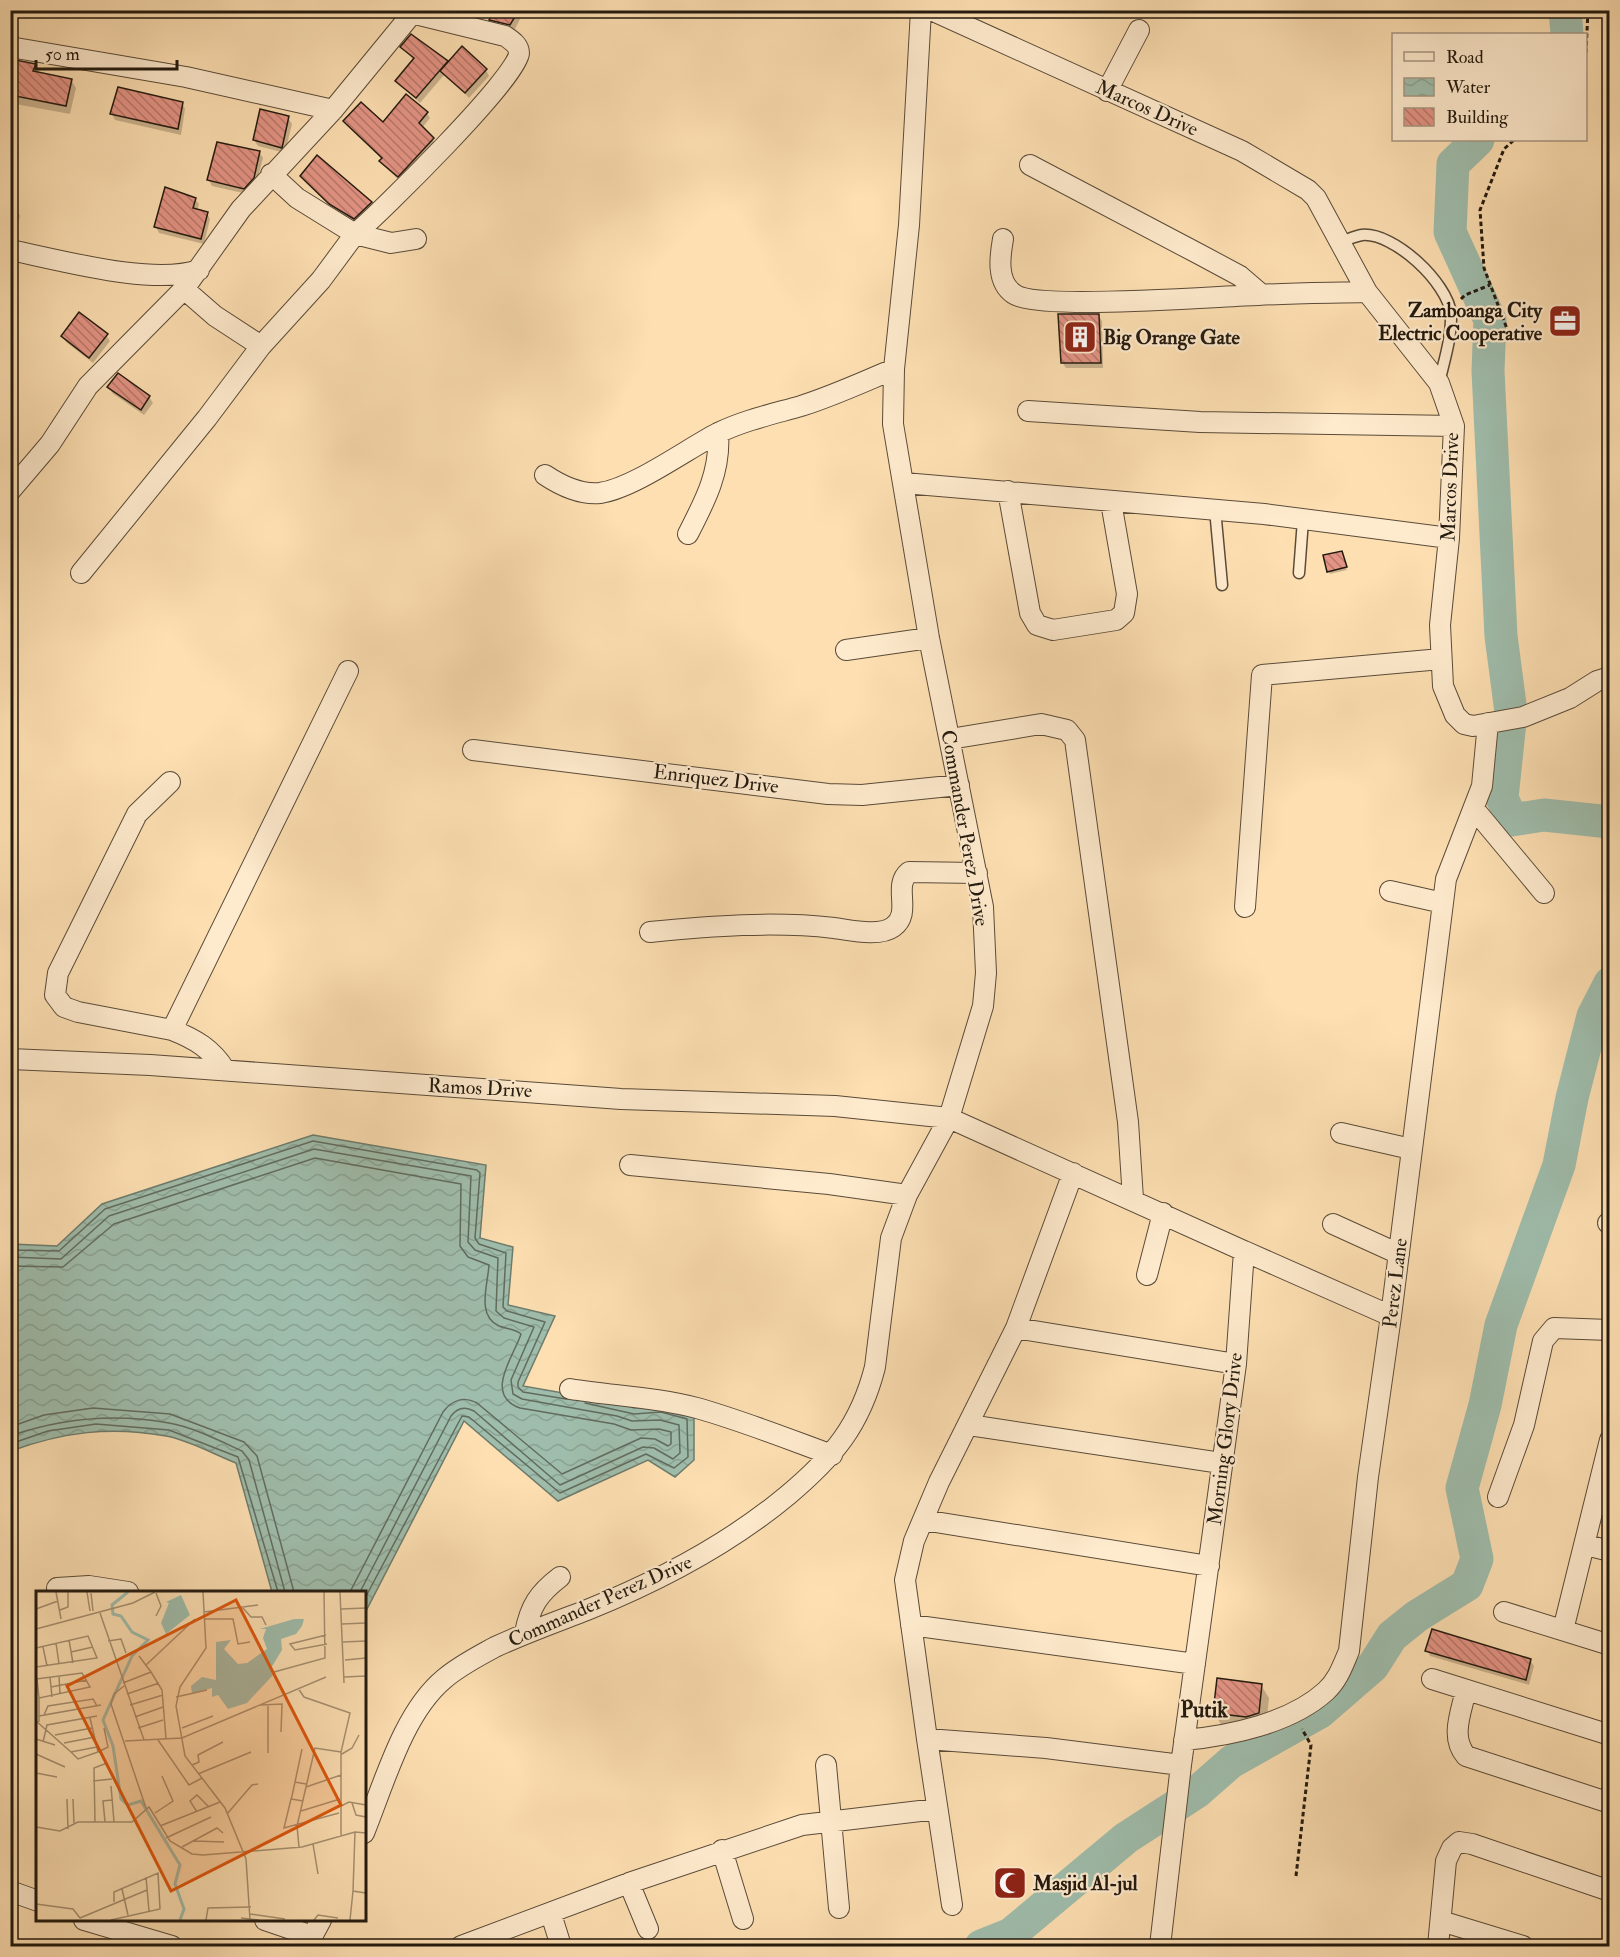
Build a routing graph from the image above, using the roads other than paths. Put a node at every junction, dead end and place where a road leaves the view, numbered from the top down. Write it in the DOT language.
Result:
graph roads {
  1 [pos="921,10"];
  2 [pos="931,10"];
  3 [pos="410,11"];
  4 [pos="1139,30"];
  5 [pos="10,47"];
  6 [pos="1107,91"];
  7 [pos="333,110"];
  8 [pos="1030,165"];
  9 [pos="271,174"];
  10 [pos="355,234"];
  11 [pos="416,238"];
  12 [pos="1003,239"];
  13 [pos="1340,242"];
  14 [pos="10,250"];
  15 [pos="199,270"];
  16 [pos="184,289"];
  17 [pos="1367,292"];
  18 [pos="1261,294"];
  19 [pos="261,346"];
  20 [pos="894,369"];
  21 [pos="1439,383"];
  22 [pos="1028,411"];
  23 [pos="1454,426"];
  24 [pos="718,433"];
  25 [pos="544,475"];
  26 [pos="904,483"];
  27 [pos="10,491"];
  28 [pos="1008,491"];
  29 [pos="1111,502"];
  30 [pos="1215,509"];
  31 [pos="1303,520"];
  32 [pos="688,534"];
  33 [pos="1449,538"];
  34 [pos="81,573"];
  35 [pos="1299,573"];
  36 [pos="1222,585"];
  37 [pos="928,638"];
  38 [pos="846,650"];
  39 [pos="1441,659"];
  40 [pos="348,671"];
  41 [pos="1610,677"];
  42 [pos="1492,722"];
  43 [pos="950,739"];
  44 [pos="473,750"];
  45 [pos="170,782"];
  46 [pos="959,785"];
  47 [pos="1475,810"];
  48 [pos="977,873"];
  49 [pos="1389,891"];
  50 [pos="1544,893"];
  51 [pos="1443,903"];
  52 [pos="1245,908"];
  53 [pos="650,932"];
  54 [pos="172,1030"];
  55 [pos="10,1059"];
  56 [pos="225,1070"];
  57 [pos="949,1118"];
  58 [pos="1341,1133"];
  59 [pos="1411,1149"];
  60 [pos="630,1165"];
  61 [pos="1074,1173"];
  62 [pos="908,1195"];
  63 [pos="1133,1199"];
  64 [pos="1163,1214"];
  65 [pos="1333,1224"];
  66 [pos="1244,1251"];
  67 [pos="1399,1254"];
  68 [pos="1147,1275"];
  69 [pos="1391,1316"];
  70 [pos="1016,1328"];
  71 [pos="1610,1330"];
  72 [pos="1236,1364"];
  73 [pos="570,1389"];
  74 [pos="969,1425"];
  75 [pos="1610,1440"];
  76 [pos="832,1455"];
  77 [pos="1221,1463"];
  78 [pos="1607,1463"];
  79 [pos="1498,1497"];
  80 [pos="923,1520"];
  81 [pos="1586,1545"];
  82 [pos="1610,1551"];
  83 [pos="1209,1566"];
  84 [pos="560,1577"];
  85 [pos="57,1588"];
  86 [pos="117,1591"];
  87 [pos="1504,1612"];
  88 [pos="911,1625"];
  89 [pos="1563,1630"];
  90 [pos="525,1633"];
  91 [pos="1610,1645"];
  92 [pos="1195,1664"];
  93 [pos="1432,1679"];
  94 [pos="1466,1690"];
  95 [pos="1610,1735"];
  96 [pos="927,1738"];
  97 [pos="1184,1740"];
  98 [pos="826,1765"];
  99 [pos="1180,1765"];
  100 [pos="1610,1803"];
  101 [pos="938,1809"];
  102 [pos="830,1821"];
  103 [pos="366,1828"];
  104 [pos="722,1850"];
  105 [pos="629,1883"];
  106 [pos="10,1891"];
  107 [pos="1610,1891"];
  108 [pos="36,1900"];
  109 [pos="952,1905"];
  110 [pos="838,1908"];
  111 [pos="551,1914"];
  112 [pos="742,1919"];
  113 [pos="87,1921"];
  114 [pos="268,1921"];
  115 [pos="1441,1921"];
  116 [pos="648,1929"];
  117 [pos="313,1934"];
  118 [pos="172,1947"];
  119 [pos="461,1947"];
  120 [pos="561,1947"];
  121 [pos="1160,1947"];
  122 [pos="1438,1947"];
  123 [pos="1523,1947"];
  1 -- 20 [label="street, Commander Perez Drive"];
  2 -- 6 [label="street, Marcos Drive"];
  3 -- 7 [label="street"];
  3 -- 10 [label="street"];
  4 -- 6 [label="street"];
  5 -- 7 [label="street"];
  6 -- 13 [label="street, Marcos Drive"];
  7 -- 9 [label="street"];
  8 -- 18 [label="street"];
  9 -- 10 [label="street"];
  9 -- 15 [label="street"];
  10 -- 11 [label="street"];
  10 -- 19 [label="street"];
  12 -- 18 [label="street"];
  13 -- 17 [label="street, Marcos Drive"];
  13 -- 21 [label="lane"];
  14 -- 15 [label="street"];
  15 -- 16 [label="street"];
  16 -- 19 [label="street"];
  16 -- 27 [label="street"];
  17 -- 18 [label="street"];
  17 -- 21 [label="street, Marcos Drive"];
  19 -- 34 [label="street"];
  20 -- 24 [label="street"];
  20 -- 26 [label="street, Commander Perez Drive"];
  21 -- 23 [label="street, Marcos Drive"];
  22 -- 23 [label="street"];
  23 -- 33 [label="street, Marcos Drive"];
  24 -- 25 [label="street"];
  24 -- 32 [label="street"];
  26 -- 28 [label="street"];
  26 -- 37 [label="street, Commander Perez Drive"];
  28 -- 29 [label="street"];
  28 -- 29 [label="street"];
  29 -- 30 [label="street"];
  30 -- 31 [label="street"];
  30 -- 36 [label="lane"];
  31 -- 33 [label="street"];
  31 -- 35 [label="lane"];
  33 -- 39 [label="street, Marcos Drive"];
  37 -- 38 [label="street"];
  37 -- 43 [label="street, Commander Perez Drive"];
  39 -- 42 [label="street, Marcos Drive"];
  39 -- 52 [label="street"];
  40 -- 54 [label="street"];
  41 -- 42 [label="street, Marcos Drive"];
  42 -- 47 [label="street, Perez Lane"];
  43 -- 46 [label="street, Commander Perez Drive"];
  43 -- 63 [label="street"];
  44 -- 46 [label="street, Enriquez Drive"];
  45 -- 54 [label="street"];
  46 -- 48 [label="street, Commander Perez Drive"];
  47 -- 50 [label="street"];
  47 -- 51 [label="street, Perez Lane"];
  48 -- 53 [label="street"];
  48 -- 57 [label="street, Commander Perez Drive"];
  49 -- 51 [label="street"];
  51 -- 59 [label="street, Perez Lane"];
  54 -- 56 [label="street"];
  55 -- 56 [label="street, Ramos Drive"];
  56 -- 57 [label="street, Ramos Drive"];
  57 -- 61 [label="street"];
  57 -- 62 [label="street, Commander Perez Drive"];
  58 -- 59 [label="street"];
  59 -- 67 [label="street, Perez Lane"];
  60 -- 62 [label="street"];
  61 -- 63 [label="street"];
  61 -- 70 [label="street"];
  62 -- 76 [label="street, Commander Perez Drive"];
  63 -- 64 [label="street"];
  64 -- 66 [label="street"];
  64 -- 68 [label="street"];
  65 -- 67 [label="street"];
  66 -- 69 [label="street"];
  66 -- 72 [label="street, Morning Glory Drive"];
  67 -- 69 [label="street, Perez Lane"];
  69 -- 97 [label="street, Perez Lane"];
  70 -- 72 [label="street"];
  70 -- 74 [label="street"];
  71 -- 79 [label="street"];
  72 -- 77 [label="street, Morning Glory Drive"];
  73 -- 76 [label="street"];
  74 -- 77 [label="street"];
  74 -- 80 [label="street"];
  75 -- 78 [label="street"];
  76 -- 90 [label="street, Commander Perez Drive"];
  77 -- 83 [label="street, Morning Glory Drive"];
  78 -- 81 [label="street"];
  80 -- 83 [label="street"];
  80 -- 88 [label="street"];
  81 -- 82 [label="street"];
  81 -- 89 [label="street"];
  83 -- 92 [label="street, Morning Glory Drive"];
  84 -- 90 [label="street"];
  85 -- 86 [label="street"];
  87 -- 89 [label="street"];
  88 -- 92 [label="street"];
  88 -- 96 [label="street"];
  89 -- 91 [label="street"];
  90 -- 103 [label="street, Commander Perez Drive"];
  92 -- 97 [label="street, Morning Glory Drive"];
  93 -- 94 [label="street"];
  94 -- 95 [label="street"];
  94 -- 100 [label="street"];
  96 -- 99 [label="street"];
  96 -- 101 [label="street"];
  97 -- 99 [label="street, Morning Glory Drive"];
  98 -- 102 [label="street"];
  99 -- 121 [label="street, Morning Glory Drive"];
  101 -- 102 [label="street"];
  101 -- 109 [label="street"];
  102 -- 104 [label="street"];
  102 -- 110 [label="street"];
  104 -- 105 [label="street"];
  104 -- 112 [label="street"];
  105 -- 111 [label="street"];
  105 -- 116 [label="street"];
  106 -- 108 [label="street"];
  107 -- 115 [label="street"];
  111 -- 119 [label="street"];
  111 -- 120 [label="street"];
  113 -- 118 [label="street"];
  114 -- 117 [label="street"];
  115 -- 122 [label="street"];
  115 -- 123 [label="street"];
}
